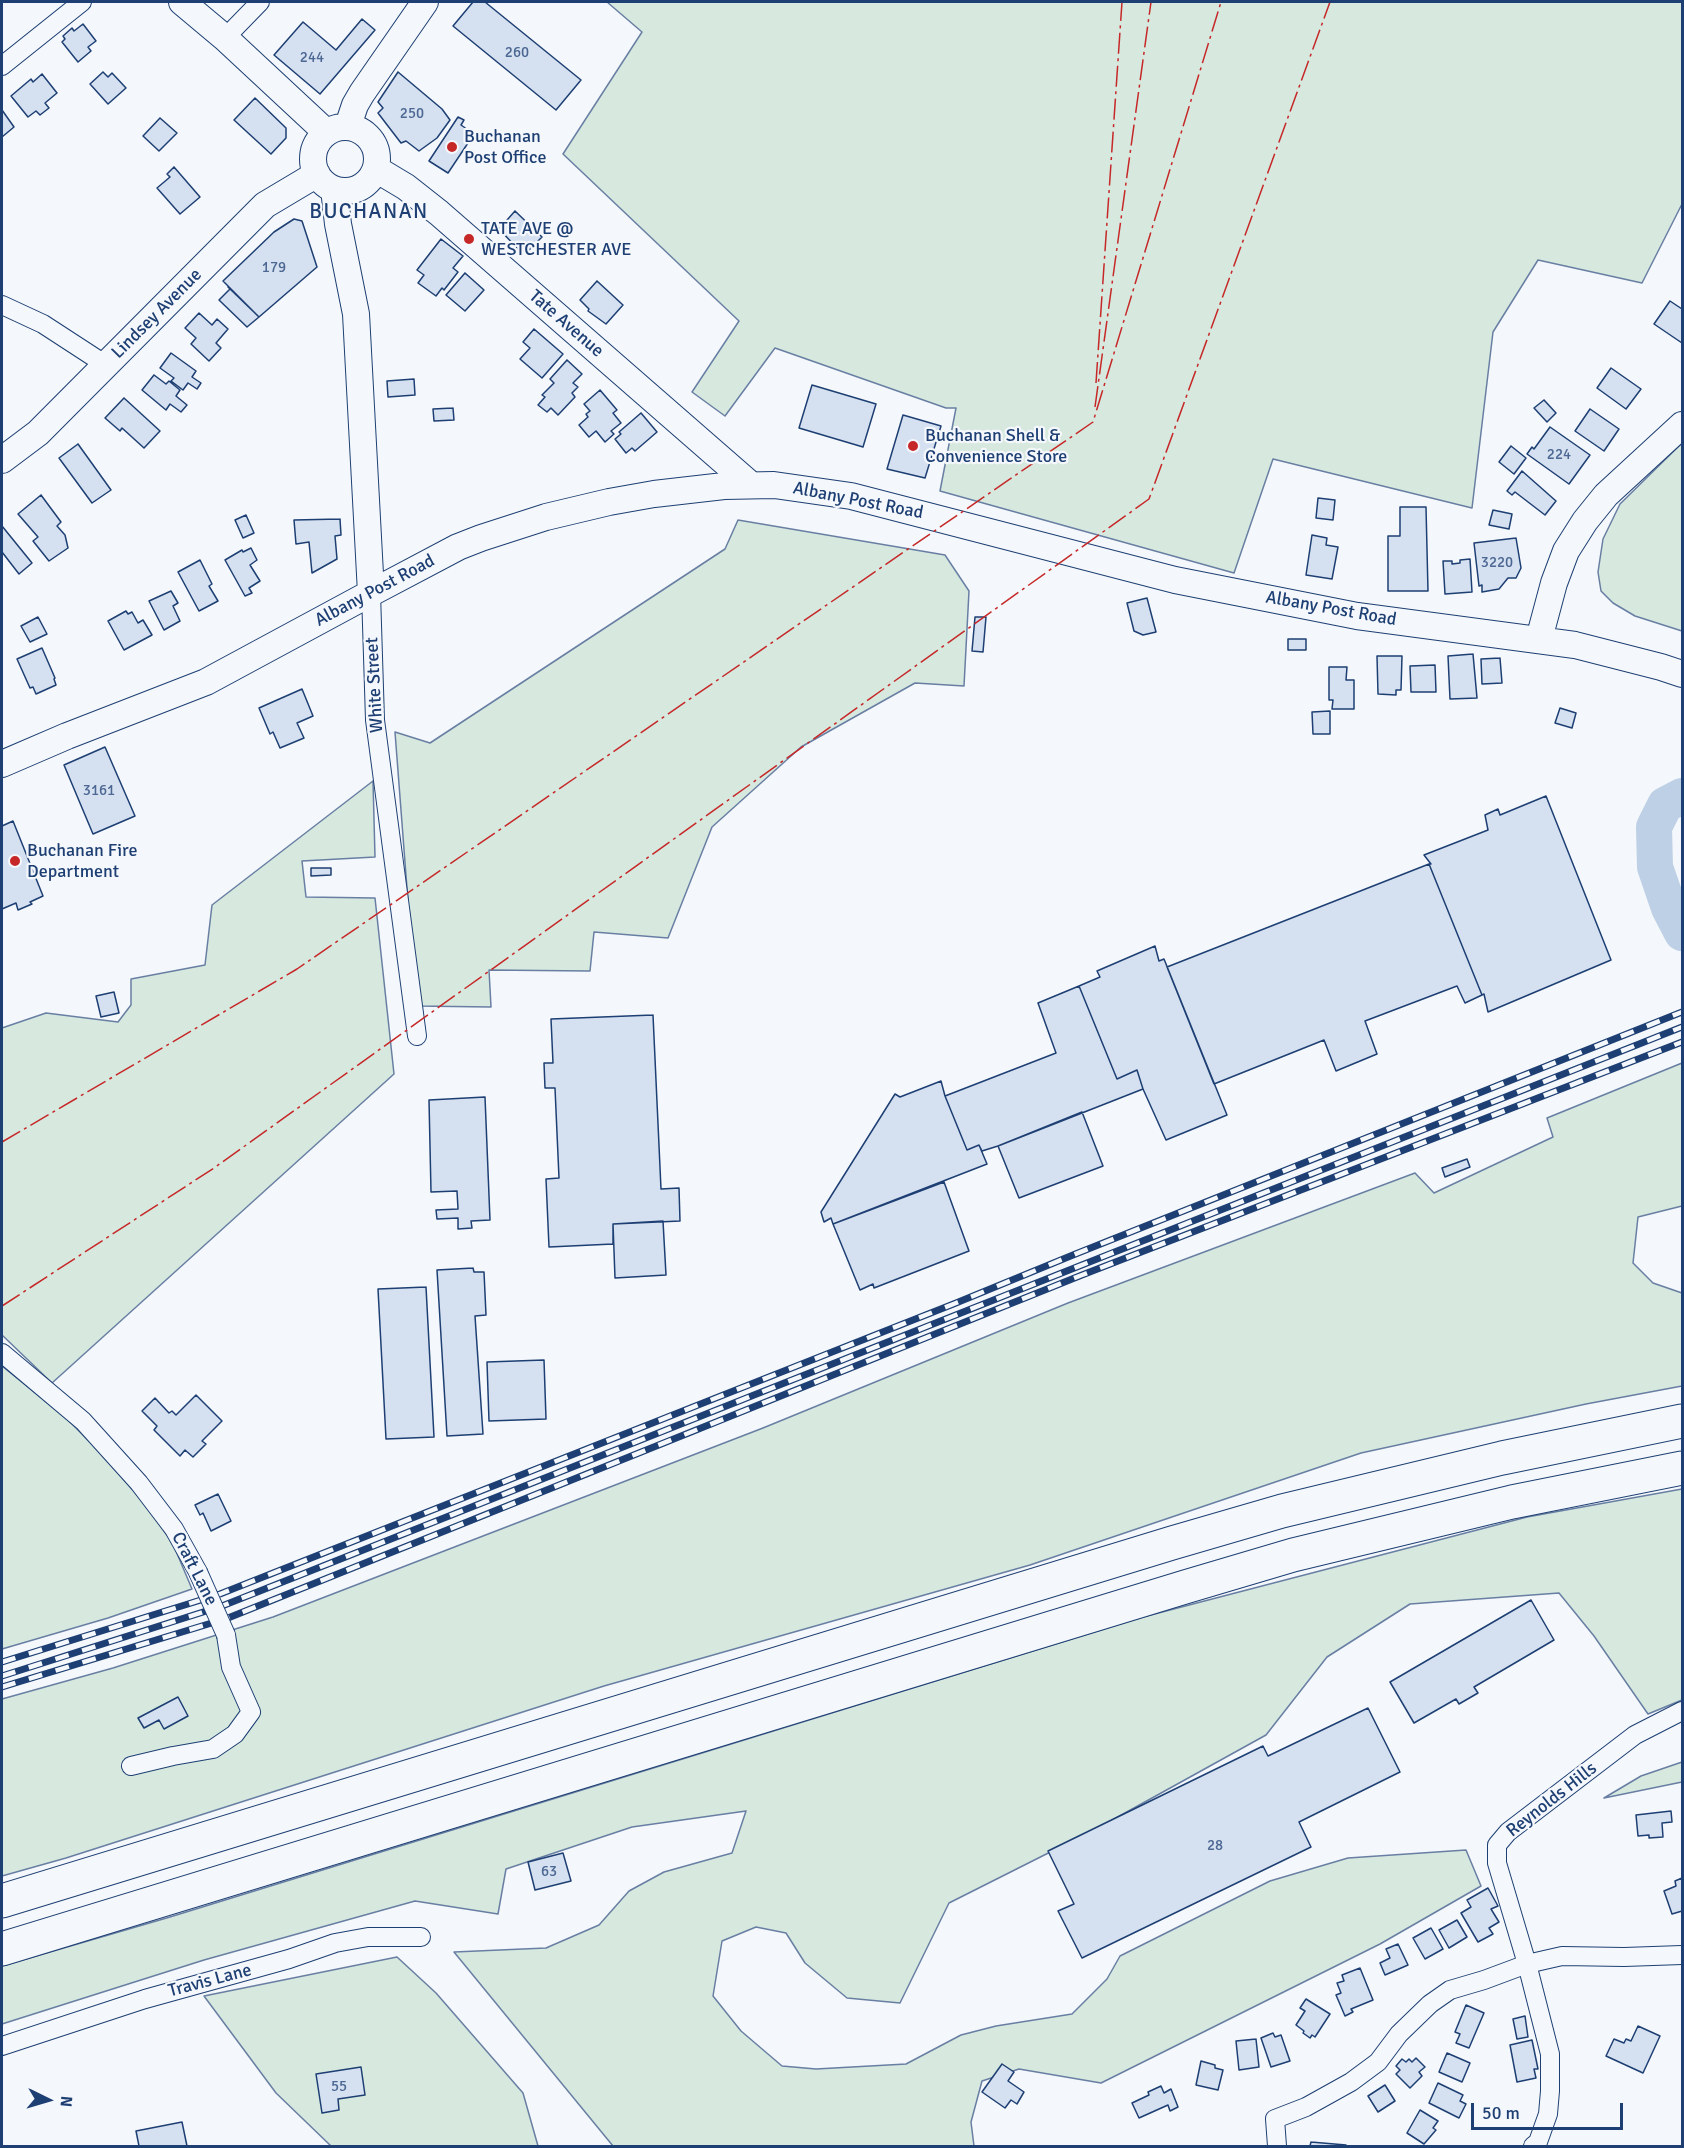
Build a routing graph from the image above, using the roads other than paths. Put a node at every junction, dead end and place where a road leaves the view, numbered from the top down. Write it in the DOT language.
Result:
graph roads {
  1 [pos="82,2"];
  2 [pos="182,2"];
  3 [pos="260,2"];
  4 [pos="425,2"];
  5 [pos="225,38"];
  6 [pos="2,66"];
  7 [pos="337,129"];
  8 [pos="376,168"];
  9 [pos="325,182"];
  10 [pos="2,305"];
  11 [pos="106,365"];
  12 [pos="1683,425"];
  13 [pos="2,460"];
  14 [pos="751,485"];
  15 [pos="371,593"];
  16 [pos="1539,639"];
  17 [pos="1683,674"];
  18 [pos="2,764"];
  19 [pos="417,1036"];
  20 [pos="2,1353"];
  21 [pos="1683,1421"];
  22 [pos="1683,1468"];
  23 [pos="1683,1711"];
  24 [pos="131,1766"];
  25 [pos="2,1901"];
  26 [pos="421,1937"];
  27 [pos="2,1949"];
  28 [pos="1683,1955"];
  29 [pos="1527,1964"];
  30 [pos="2,2046"];
  31 [pos="1277,2146"];
  32 [pos="1533,2146"];
  1 -- 6 [label="street"];
  2 -- 5 [label="street"];
  3 -- 5 [label="street"];
  4 -- 7 [label="street"];
  5 -- 7 [label="street"];
  7 -- 8 [label="street"];
  7 -- 9 [label="street"];
  8 -- 9 [label="street"];
  8 -- 14 [label="street, Tate Avenue"];
  9 -- 11 [label="street, Lindsey Avenue"];
  9 -- 15 [label="street, White Street"];
  10 -- 11 [label="street"];
  11 -- 13 [label="street, Lindsey Avenue"];
  12 -- 16 [label="street"];
  14 -- 15 [label="street, Albany Post Road"];
  14 -- 16 [label="street, Albany Post Road"];
  15 -- 18 [label="street, Albany Post Road"];
  15 -- 19 [label="street, White Street"];
  16 -- 17 [label="street, Albany Post Road"];
  20 -- 24 [label="street, Craft Lane, bridge"];
  21 -- 25 [label="highway"];
  22 -- 27 [label="highway"];
  23 -- 29 [label="street, Reynolds Hills"];
  26 -- 30 [label="street, Travis Lane"];
  28 -- 29 [label="street"];
  29 -- 31 [label="street"];
  29 -- 32 [label="street, Reynolds Hills"];
}
